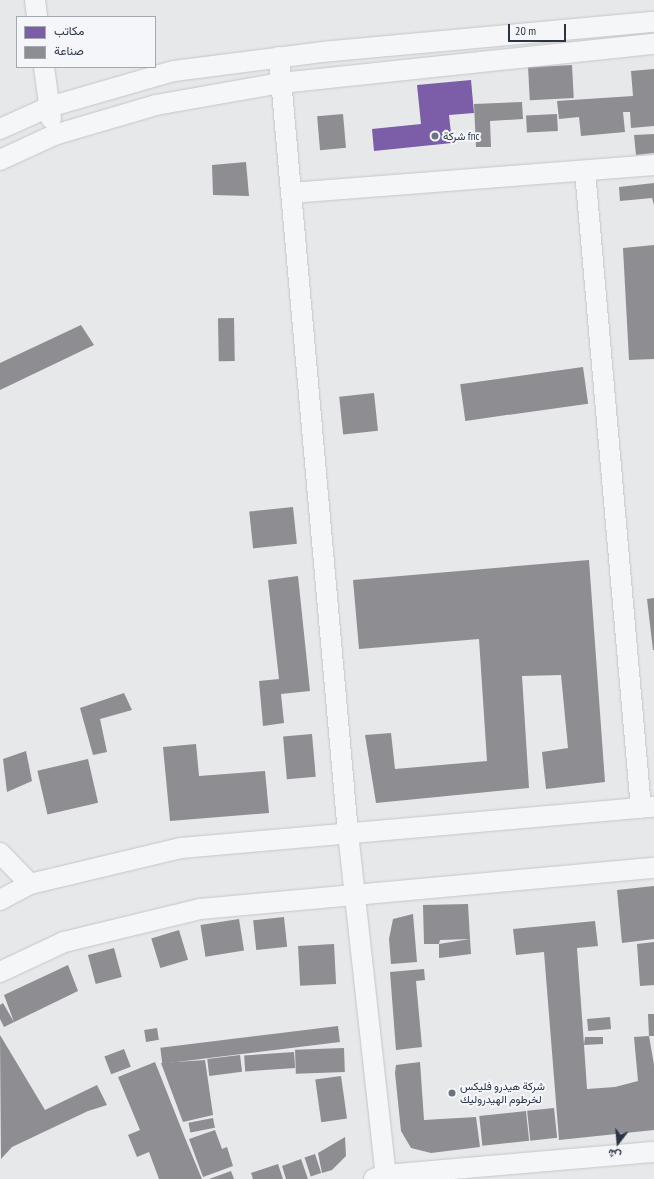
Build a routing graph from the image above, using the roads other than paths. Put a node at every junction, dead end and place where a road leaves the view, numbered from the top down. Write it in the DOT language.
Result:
graph roads {
  1 [pos="35,0"];
  2 [pos="37,16"];
  3 [pos="654,22"];
  4 [pos="654,44"];
  5 [pos="279,58"];
  6 [pos="44,68"];
  7 [pos="281,83"];
  8 [pos="49,107"];
  9 [pos="0,129"];
  10 [pos="54,135"];
  11 [pos="0,160"];
  12 [pos="654,165"];
  13 [pos="585,170"];
  14 [pos="291,193"];
  15 [pos="647,807"];
  16 [pos="348,833"];
  17 [pos="0,854"];
  18 [pos="654,868"];
  19 [pos="30,884"];
  20 [pos="354,895"];
  21 [pos="0,900"];
  22 [pos="0,972"];
  23 [pos="654,1152"];
  24 [pos="382,1178"];
  1 -- 2 [label="street"];
  3 -- 5 [label="street"];
  4 -- 7 [label="street"];
  5 -- 7 [label="street"];
  5 -- 8 [label="street"];
  6 -- 8 [label="street"];
  7 -- 10 [label="street"];
  7 -- 14 [label="street"];
  8 -- 9 [label="street"];
  8 -- 10 [label="street"];
  10 -- 11 [label="street"];
  12 -- 13 [label="street"];
  13 -- 14 [label="street"];
  13 -- 15 [label="street"];
  14 -- 16 [label="street"];
  15 -- 16 [label="street"];
  16 -- 19 [label="street"];
  16 -- 20 [label="street"];
  17 -- 19 [label="street"];
  18 -- 20 [label="street"];
  19 -- 21 [label="street"];
  20 -- 22 [label="street"];
  20 -- 24 [label="street"];
  23 -- 24 [label="street"];
}
